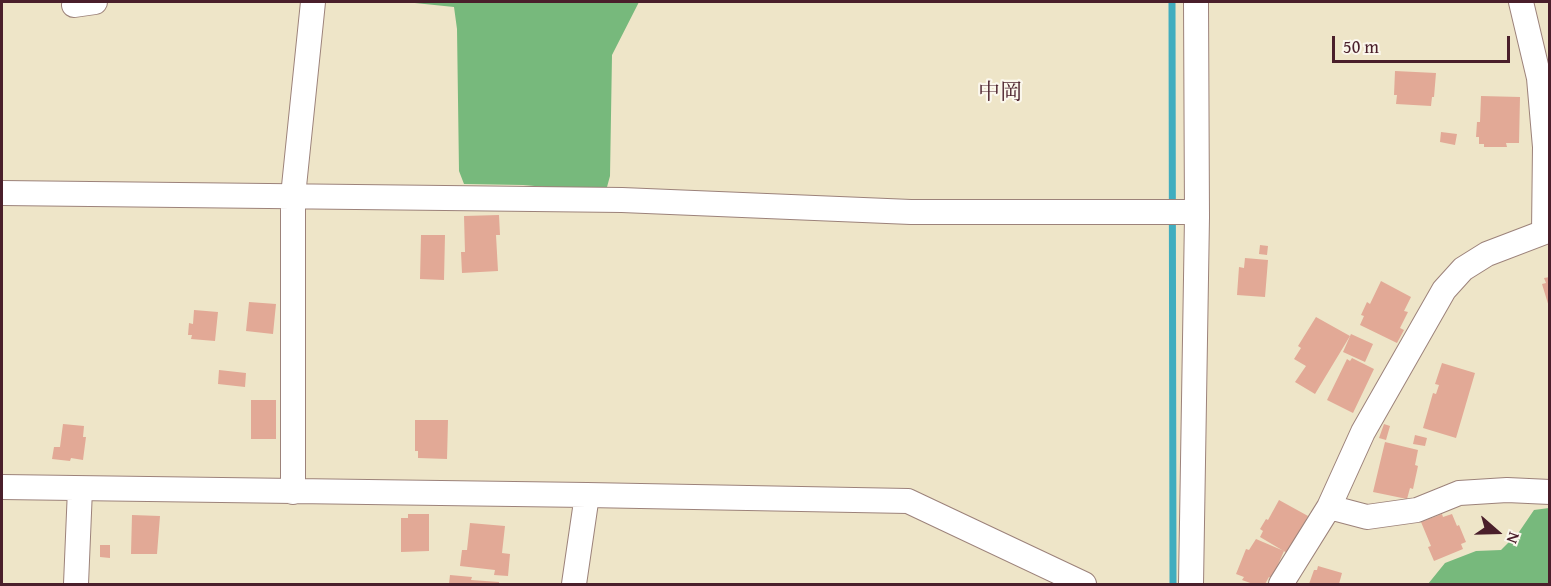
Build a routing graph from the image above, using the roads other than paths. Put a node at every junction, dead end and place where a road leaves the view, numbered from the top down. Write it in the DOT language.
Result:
graph roads {
  1 [pos="312,2"];
  2 [pos="1196,2"];
  3 [pos="1521,2"];
  4 [pos="2,193"];
  5 [pos="292,196"];
  6 [pos="1197,212"];
  7 [pos="1547,231"];
  8 [pos="2,487"];
  9 [pos="80,489"];
  10 [pos="293,492"];
  11 [pos="1550,492"];
  12 [pos="587,495"];
  13 [pos="1329,507"];
  14 [pos="76,585"];
  15 [pos="574,585"];
  16 [pos="1084,585"];
  17 [pos="1191,585"];
  18 [pos="1281,585"];
  1 -- 5 [label="street"];
  2 -- 6 [label="street"];
  3 -- 7 [label="street"];
  4 -- 5 [label="street"];
  5 -- 6 [label="street"];
  5 -- 10 [label="street"];
  6 -- 17 [label="street"];
  7 -- 13 [label="street"];
  8 -- 9 [label="street"];
  9 -- 10 [label="street"];
  9 -- 14 [label="street"];
  10 -- 12 [label="street"];
  11 -- 13 [label="street"];
  12 -- 15 [label="street"];
  12 -- 16 [label="street"];
  13 -- 18 [label="street"];
}
